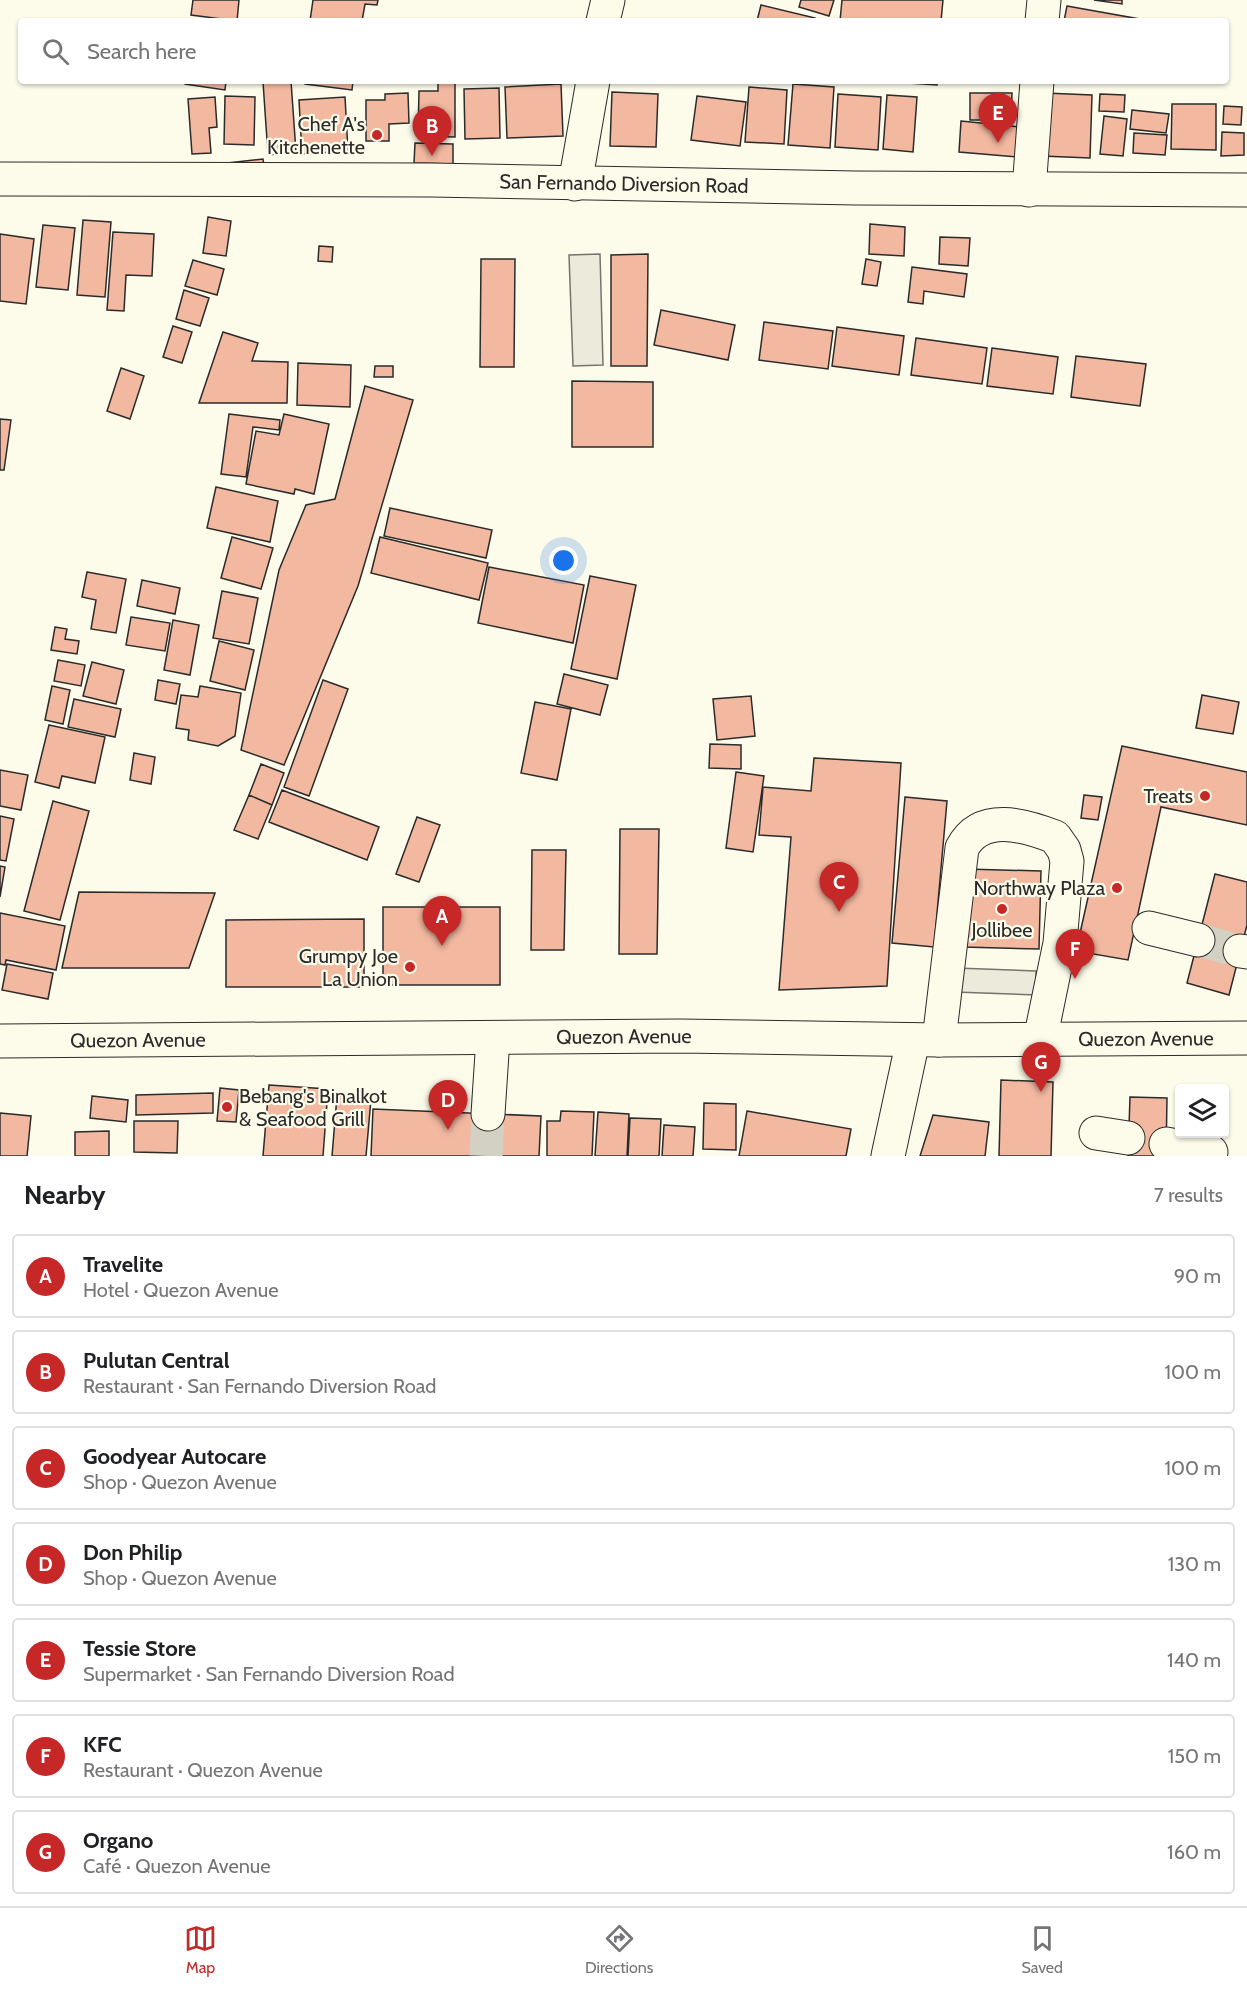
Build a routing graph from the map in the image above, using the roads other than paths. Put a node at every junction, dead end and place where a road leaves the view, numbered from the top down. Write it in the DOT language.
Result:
graph roads {
  1 [pos="608,0"];
  2 [pos="1044,0"];
  3 [pos="604,18"];
  4 [pos="1042,18"];
  5 [pos="592,84"];
  6 [pos="1037,84"];
  7 [pos="0,179"];
  8 [pos="575,184"];
  9 [pos="1029,190"];
  10 [pos="1247,190"];
  11 [pos="1149,928"];
  12 [pos="1198,940"];
  13 [pos="493,1038"];
  14 [pos="1247,1038"];
  15 [pos="926,1040"];
  16 [pos="1040,1040"];
  17 [pos="0,1041"];
  18 [pos="488,1114"];
  19 [pos="1096,1133"];
  20 [pos="1128,1138"];
  21 [pos="1166,1144"];
  22 [pos="1211,1152"];
  23 [pos="888,1156"];
  1 -- 3 [label="main road"];
  2 -- 4 [label="main road"];
  5 -- 8 [label="main road"];
  6 -- 9 [label="main road"];
  7 -- 8 [label="main road, San Fernando Diversion Road"];
  8 -- 9 [label="main road, San Fernando Diversion Road"];
  9 -- 10 [label="main road, San Fernando Diversion Road"];
  11 -- 12 [label="main road"];
  13 -- 15 [label="main road, Quezon Avenue"];
  13 -- 17 [label="main road, Quezon Avenue"];
  13 -- 18 [label="main road"];
  14 -- 16 [label="main road, Quezon Avenue"];
  15 -- 16 [label="main road, Quezon Avenue"];
  15 -- 16 [label="main road"];
  15 -- 23 [label="main road"];
  19 -- 20 [label="main road"];
  21 -- 22 [label="main road"];
}
